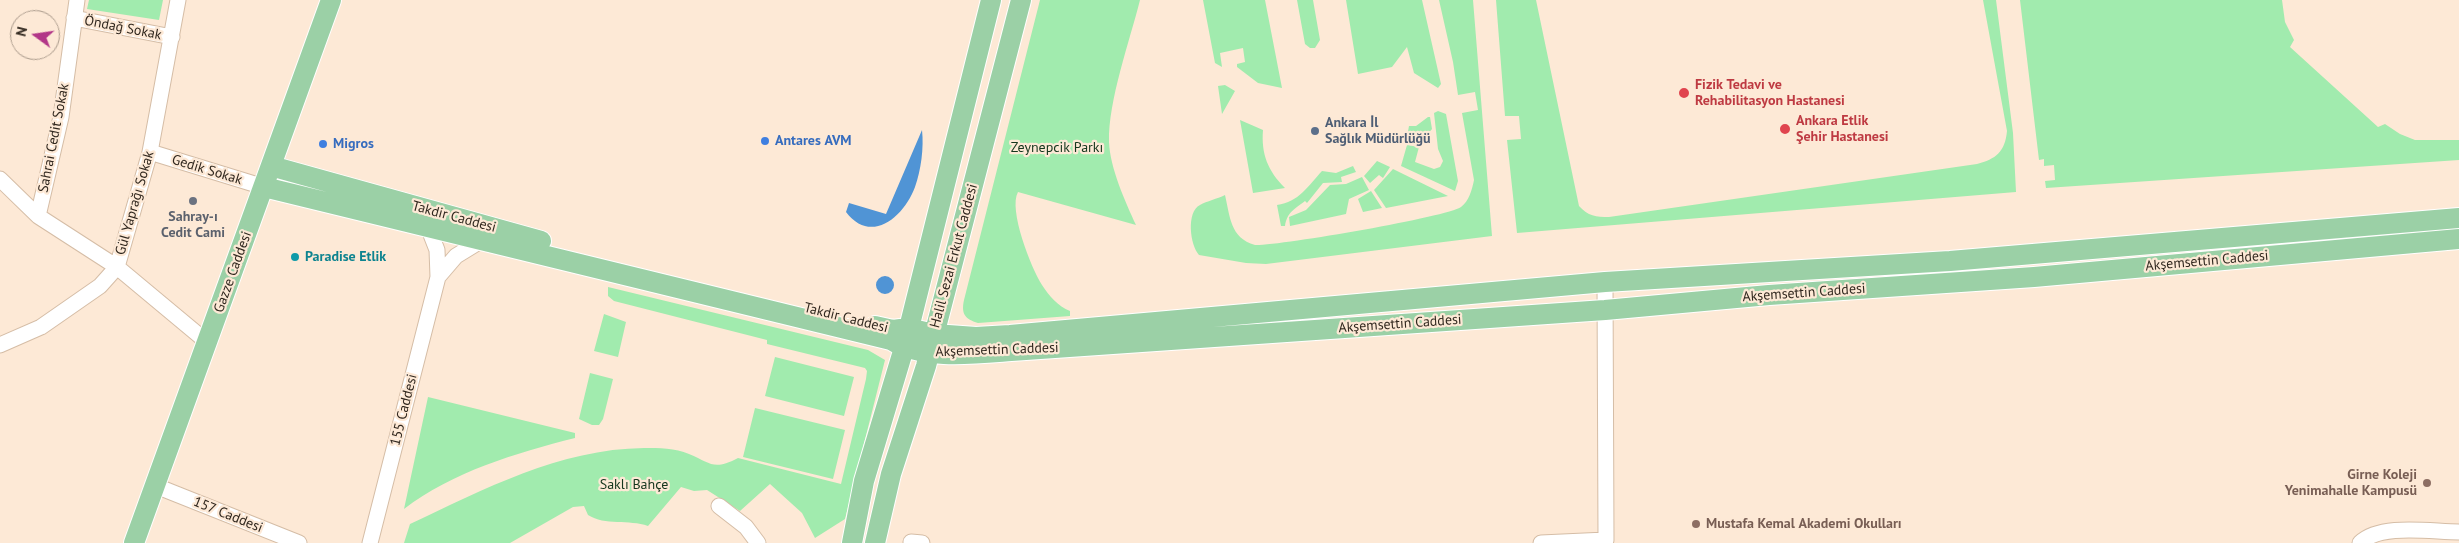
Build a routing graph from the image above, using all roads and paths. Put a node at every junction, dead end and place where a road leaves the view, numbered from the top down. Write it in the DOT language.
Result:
graph roads {
  1 [pos="77,0"];
  2 [pos="178,0"];
  3 [pos="331,0"];
  4 [pos="991,0"];
  5 [pos="1021,0"];
  6 [pos="74,18"];
  7 [pos="172,37"];
  8 [pos="150,152"];
  9 [pos="271,166"];
  10 [pos="0,179"];
  11 [pos="264,186"];
  12 [pos="38,216"];
  13 [pos="2459,218"];
  14 [pos="428,227"];
  15 [pos="2459,239"];
  16 [pos="482,240"];
  17 [pos="117,267"];
  18 [pos="438,277"];
  19 [pos="1605,282"];
  20 [pos="1605,310"];
  21 [pos="908,328"];
  22 [pos="934,334"];
  23 [pos="208,342"];
  24 [pos="0,345"];
  25 [pos="904,348"];
  26 [pos="929,354"];
  27 [pos="156,486"];
  28 [pos="719,506"];
  29 [pos="2459,532"];
  30 [pos="911,542"];
  31 [pos="134,543"];
  32 [pos="300,543"];
  33 [pos="370,543"];
  34 [pos="758,543"];
  35 [pos="852,543"];
  36 [pos="875,543"];
  37 [pos="922,543"];
  38 [pos="1542,543"];
  39 [pos="2360,543"];
  1 -- 6 [label="street, Sahrai Cedit Sokak"];
  2 -- 7 [label="street, Gül Yaprağı Sokak"];
  3 -- 9 [label="main road, Gazze Caddesi"];
  4 -- 21 [label="main road, Halil Sezai Erkut Caddesi"];
  5 -- 22 [label="main road, Halil Sezai Erkut Caddesi"];
  6 -- 7 [label="street, Öndağ Sokak"];
  6 -- 12 [label="street, Sahrai Cedit Sokak"];
  7 -- 8 [label="street, Gül Yaprağı Sokak"];
  8 -- 11 [label="street, Gedik Sokak"];
  8 -- 17 [label="street, Gül Yaprağı Sokak"];
  9 -- 11 [label="main road, Gazze Caddesi"];
  9 -- 21 [label="main road, Takdir Caddesi"];
  10 -- 12 [label="street"];
  11 -- 14 [label="main road, Takdir Caddesi"];
  11 -- 23 [label="main road, Gazze Caddesi"];
  12 -- 17 [label="street"];
  13 -- 19 [label="main road, Akşemsettin Caddesi"];
  14 -- 16 [label="main road, Takdir Caddesi"];
  14 -- 18 [label="street, 155 Caddesi"];
  15 -- 20 [label="main road, Akşemsettin Caddesi"];
  16 -- 18 [label="street, 155 Caddesi"];
  16 -- 25 [label="main road, Takdir Caddesi"];
  17 -- 23 [label="street"];
  17 -- 24 [label="street, Gül Yaprağı Sokak"];
  18 -- 33 [label="street, 155 Caddesi"];
  19 -- 20 [label="street"];
  19 -- 22 [label="main road, Akşemsettin Caddesi"];
  20 -- 26 [label="main road, Akşemsettin Caddesi"];
  20 -- 38 [label="street"];
  21 -- 22 [label="main road, Halil Sezai Erkut Caddesi"];
  21 -- 25 [label="main road, Takdir Caddesi"];
  22 -- 26 [label="main road, Akşemsettin Caddesi"];
  23 -- 27 [label="main road, Gazze Caddesi"];
  25 -- 26 [label="main road"];
  25 -- 35 [label="main road"];
  26 -- 36 [label="main road"];
  27 -- 31 [label="main road, Gazze Caddesi"];
  27 -- 32 [label="street, 157 Caddesi"];
  28 -- 34 [label="street"];
  29 -- 39 [label="street"];
  30 -- 37 [label="street"];
}
